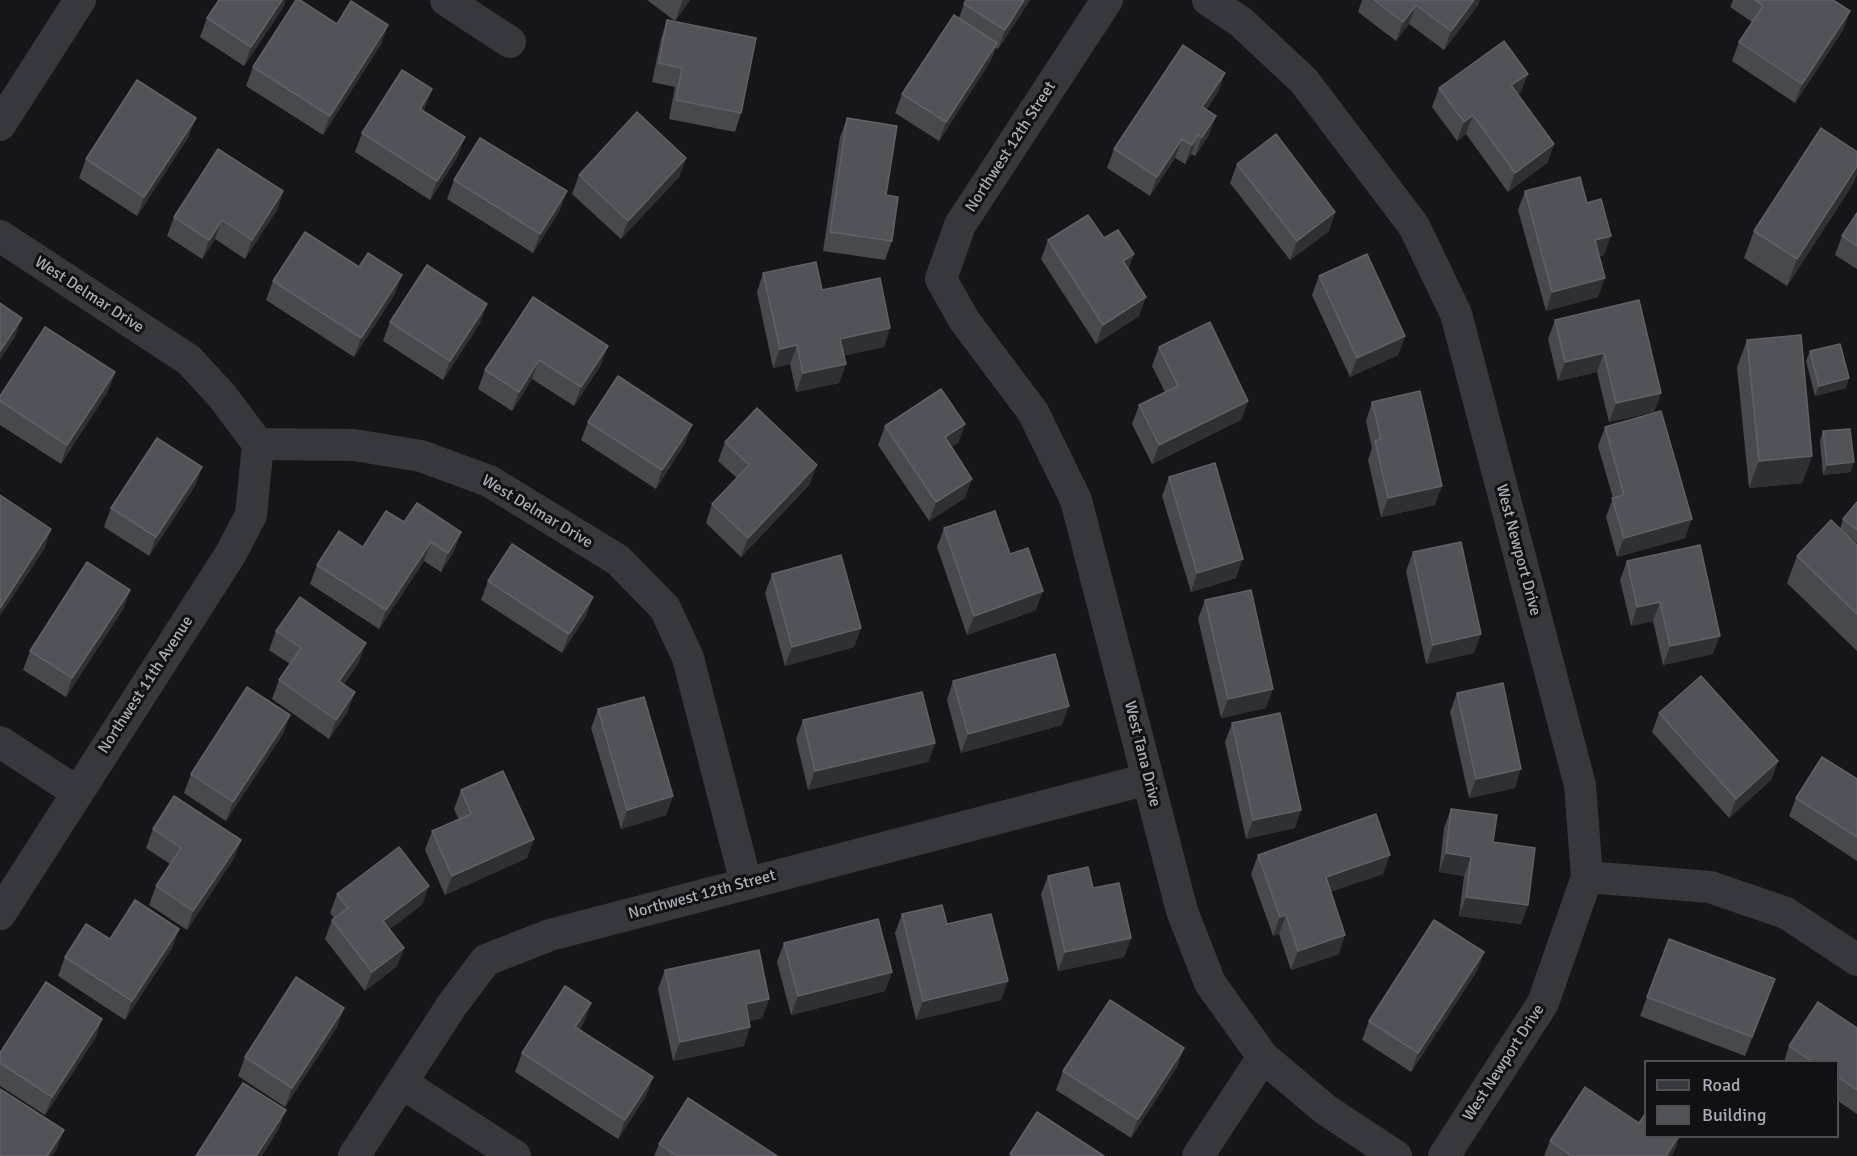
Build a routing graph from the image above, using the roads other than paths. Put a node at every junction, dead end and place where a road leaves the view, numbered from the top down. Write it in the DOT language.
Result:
graph roads {
  1 [pos="80,0"];
  2 [pos="446,0"];
  3 [pos="1107,0"];
  4 [pos="1208,0"];
  5 [pos="510,42"];
  6 [pos="0,125"];
  7 [pos="0,237"];
  8 [pos="953,301"];
  9 [pos="258,444"];
  10 [pos="0,742"];
  11 [pos="1148,779"];
  12 [pos="77,792"];
  13 [pos="1587,877"];
  14 [pos="746,884"];
  15 [pos="0,914"];
  16 [pos="1857,960"];
  17 [pos="1263,1057"];
  18 [pos="402,1083"];
  19 [pos="354,1156"];
  20 [pos="515,1156"];
  21 [pos="1198,1156"];
  22 [pos="1396,1156"];
  23 [pos="1444,1156"];
  1 -- 6 [label="street"];
  2 -- 5 [label="street"];
  3 -- 8 [label="street, Northwest 12th Street"];
  4 -- 13 [label="street, West Newport Drive"];
  7 -- 9 [label="street, West Delmar Drive"];
  8 -- 11 [label="street, West Tana Drive"];
  9 -- 12 [label="street, Northwest 11th Avenue"];
  9 -- 14 [label="street, West Delmar Drive"];
  10 -- 12 [label="street"];
  11 -- 14 [label="street, Northwest 12th Street"];
  11 -- 17 [label="street, West Tana Drive"];
  12 -- 15 [label="street, Northwest 11th Avenue"];
  13 -- 16 [label="street"];
  13 -- 23 [label="street, West Newport Drive"];
  14 -- 18 [label="street, Northwest 12th Street"];
  17 -- 21 [label="street"];
  17 -- 22 [label="street, West Tana Drive"];
  18 -- 19 [label="street, Northwest 12th Street"];
  18 -- 20 [label="street"];
}
